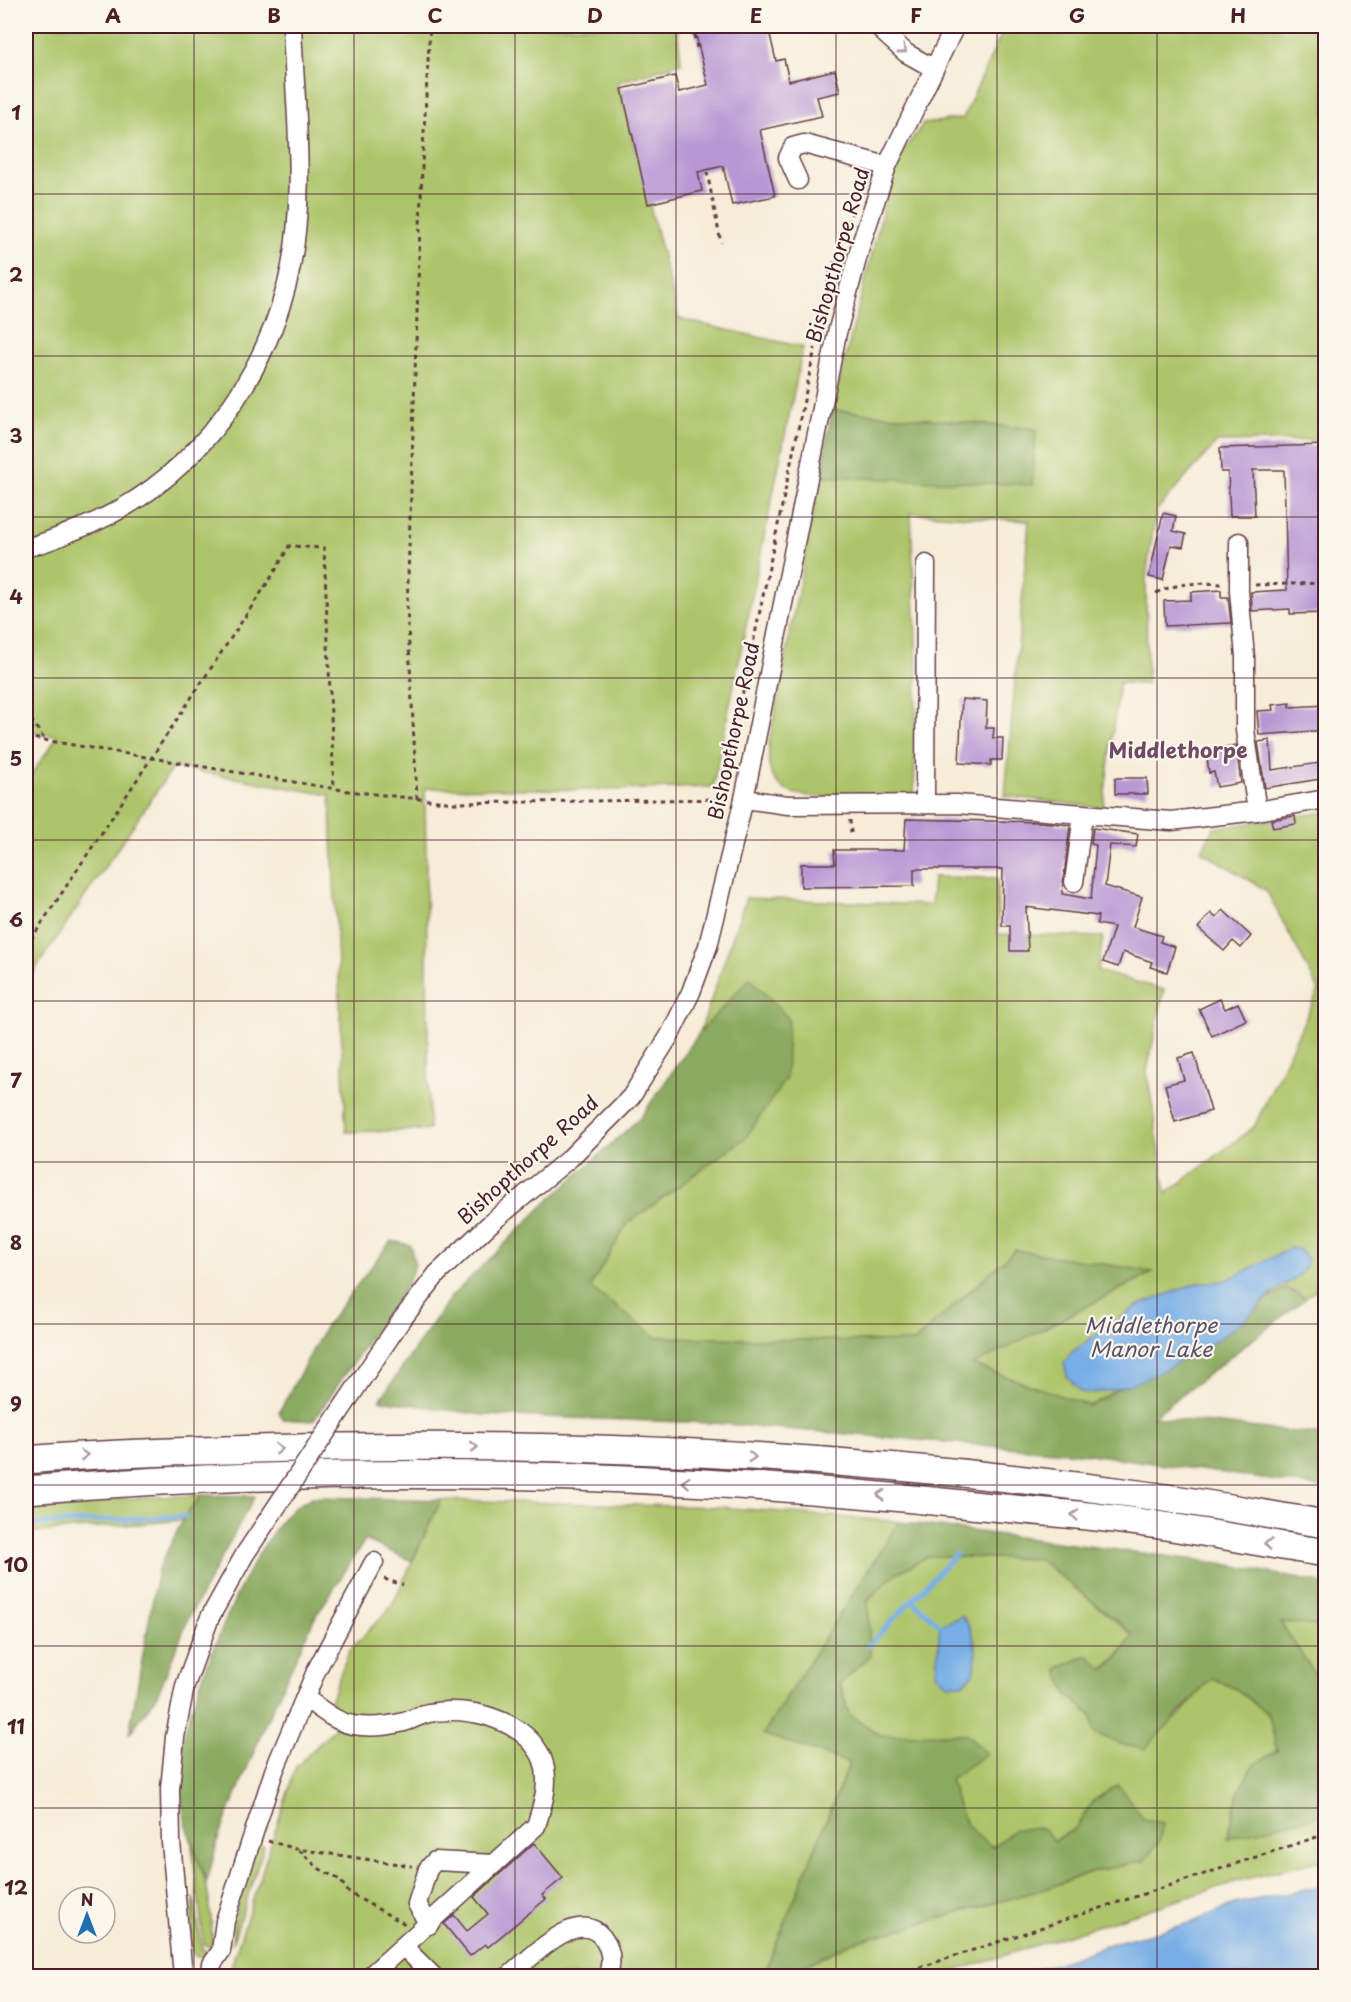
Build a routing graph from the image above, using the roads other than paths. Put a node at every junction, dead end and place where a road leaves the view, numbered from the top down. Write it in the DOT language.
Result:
graph roads {
  1 [pos="292,26"];
  2 [pos="882,26"];
  3 [pos="955,26"];
  4 [pos="933,68"];
  5 [pos="887,166"];
  6 [pos="798,180"];
  7 [pos="1239,542"];
  8 [pos="26,547"];
  9 [pos="926,564"];
  10 [pos="744,799"];
  11 [pos="1326,799"];
  12 [pos="925,804"];
  13 [pos="1257,811"];
  14 [pos="1083,815"];
  15 [pos="1074,882"];
  16 [pos="26,1460"];
  17 [pos="26,1490"];
  18 [pos="1326,1524"];
  19 [pos="1326,1553"];
  20 [pos="374,1562"];
  21 [pos="305,1698"];
  22 [pos="494,1864"];
  23 [pos="426,1927"];
  24 [pos="404,1947"];
  25 [pos="211,1970"];
  26 [pos="183,1971"];
  27 [pos="370,1977"];
  28 [pos="433,1977"];
  29 [pos="509,1977"];
  30 [pos="608,1977"];
  1 -- 8 [label="street"];
  2 -- 4 [label="street, one-way"];
  3 -- 4 [label="street, Bishopthorpe Road"];
  4 -- 5 [label="street, Bishopthorpe Road"];
  5 -- 6 [label="street"];
  5 -- 10 [label="street, Bishopthorpe Road"];
  7 -- 13 [label="street"];
  9 -- 12 [label="street"];
  10 -- 12 [label="street"];
  10 -- 26 [label="street, Bishopthorpe Road, bridge"];
  11 -- 13 [label="street"];
  12 -- 14 [label="street"];
  13 -- 14 [label="street"];
  14 -- 15 [label="street"];
  16 -- 18 [label="highway, one-way"];
  19 -- 17 [label="highway, one-way"];
  20 -- 21 [label="street"];
  21 -- 22 [label="street"];
  21 -- 25 [label="street"];
  22 -- 23 [label="street"];
  22 -- 23 [label="street"];
  23 -- 24 [label="street"];
  24 -- 27 [label="street"];
  24 -- 28 [label="street"];
  25 -- 26 [label="street"];
  29 -- 30 [label="street"];
}
